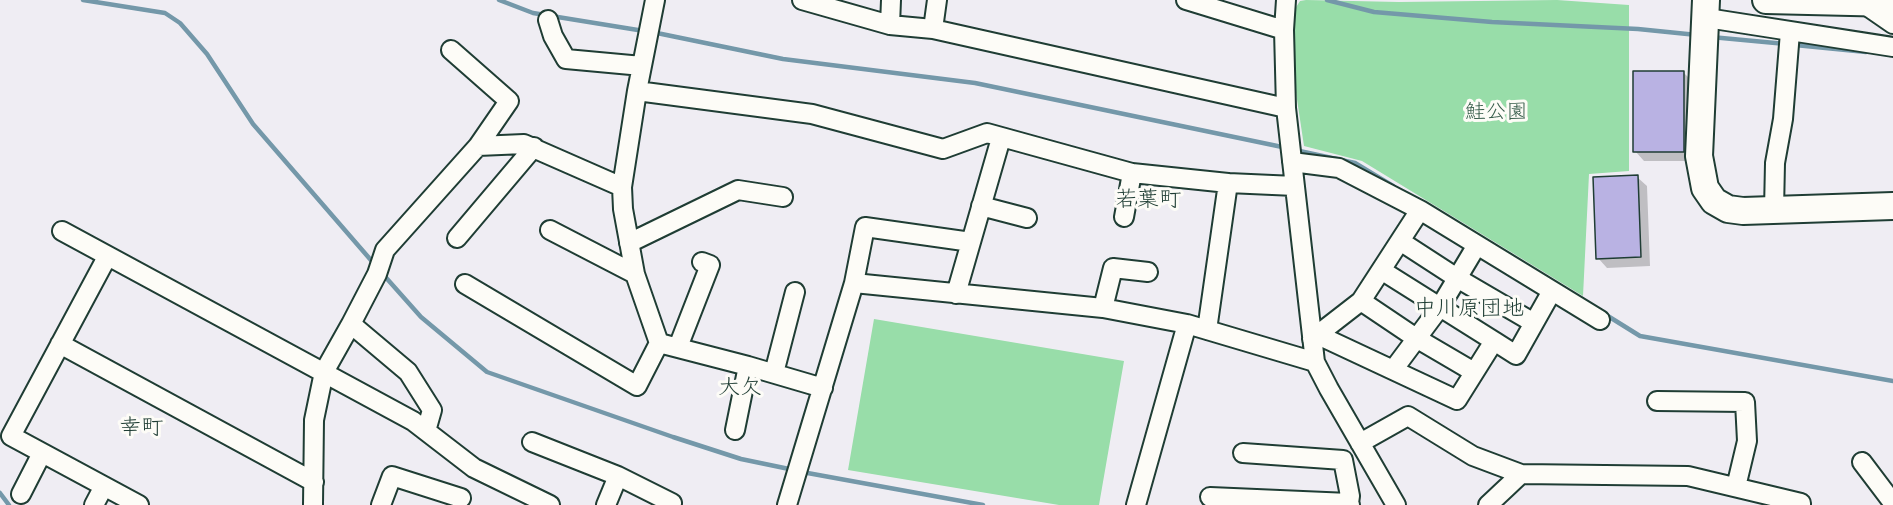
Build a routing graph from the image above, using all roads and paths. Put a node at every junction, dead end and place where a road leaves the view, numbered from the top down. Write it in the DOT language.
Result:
graph roads {
  1 [pos="656,0"];
  2 [pos="802,0"];
  3 [pos="891,0"];
  4 [pos="937,0"];
  5 [pos="1186,0"];
  6 [pos="1286,0"];
  7 [pos="1766,0"];
  8 [pos="1893,3"];
  9 [pos="1864,4"];
  10 [pos="1706,9"];
  11 [pos="549,20"];
  12 [pos="1893,24"];
  13 [pos="890,25"];
  14 [pos="933,29"];
  15 [pos="1284,30"];
  16 [pos="1790,32"];
  17 [pos="1893,47"];
  18 [pos="451,50"];
  19 [pos="642,66"];
  20 [pos="638,91"];
  21 [pos="1286,108"];
  22 [pos="1001,138"];
  23 [pos="478,146"];
  24 [pos="534,147"];
  25 [pos="1292,162"];
  26 [pos="1131,172"];
  27 [pos="1228,183"];
  28 [pos="1295,186"];
  29 [pos="622,187"];
  30 [pos="783,197"];
  31 [pos="981,206"];
  32 [pos="1893,206"];
  33 [pos="1420,210"];
  34 [pos="1774,210"];
  35 [pos="1124,217"];
  36 [pos="1028,218"];
  37 [pos="550,230"];
  38 [pos="62,231"];
  39 [pos="457,238"];
  40 [pos="1400,241"];
  41 [pos="971,242"];
  42 [pos="629,243"];
  43 [pos="1477,246"];
  44 [pos="107,257"];
  45 [pos="702,262"];
  46 [pos="1381,270"];
  47 [pos="1148,272"];
  48 [pos="635,274"];
  49 [pos="1457,278"];
  50 [pos="854,283"];
  51 [pos="465,284"];
  52 [pos="1552,291"];
  53 [pos="795,292"];
  54 [pos="957,294"];
  55 [pos="1360,301"];
  56 [pos="1440,307"];
  57 [pos="1103,308"];
  58 [pos="1600,320"];
  59 [pos="1534,323"];
  60 [pos="351,324"];
  61 [pos="1187,324"];
  62 [pos="1207,330"];
  63 [pos="1315,337"];
  64 [pos="1416,338"];
  65 [pos="1494,340"];
  66 [pos="659,342"];
  67 [pos="60,344"];
  68 [pos="678,347"];
  69 [pos="1315,362"];
  70 [pos="748,366"];
  71 [pos="1393,370"];
  72 [pos="324,372"];
  73 [pos="1474,372"];
  74 [pos="774,373"];
  75 [pos="823,388"];
  76 [pos="1657,401"];
  77 [pos="426,430"];
  78 [pos="735,430"];
  79 [pos="532,442"];
  80 [pos="1360,442"];
  81 [pos="42,453"];
  82 [pos="1243,453"];
  83 [pos="1862,462"];
  84 [pos="474,468"];
  85 [pos="1521,474"];
  86 [pos="618,476"];
  87 [pos="314,482"];
  88 [pos="104,486"];
  89 [pos="1736,488"];
  90 [pos="21,494"];
  91 [pos="1210,497"];
  92 [pos="460,502"];
  93 [pos="541,503"];
  94 [pos="672,503"];
  95 [pos="1893,503"];
  96 [pos="1350,504"];
  97 [pos="94,505"];
  98 [pos="139,505"];
  99 [pos="313,505"];
  100 [pos="381,505"];
  101 [pos="606,505"];
  102 [pos="787,505"];
  103 [pos="1136,505"];
  104 [pos="1396,505"];
  105 [pos="1488,505"];
  106 [pos="1801,505"];
  1 -- 19 [label="street"];
  2 -- 13 [label="street"];
  3 -- 13 [label="street"];
  4 -- 14 [label="street"];
  5 -- 15 [label="street"];
  6 -- 15 [label="street"];
  7 -- 9 [label="street"];
  8 -- 9 [label="street"];
  9 -- 12 [label="street"];
  10 -- 16 [label="street"];
  10 -- 34 [label="street"];
  11 -- 19 [label="street"];
  13 -- 14 [label="street"];
  14 -- 21 [label="street"];
  15 -- 21 [label="street"];
  16 -- 17 [label="street"];
  16 -- 34 [label="street"];
  18 -- 23 [label="street"];
  19 -- 20 [label="street"];
  20 -- 22 [label="street"];
  20 -- 29 [label="street"];
  21 -- 25 [label="street"];
  22 -- 26 [label="street"];
  22 -- 31 [label="street"];
  23 -- 24 [label="street"];
  23 -- 60 [label="street"];
  24 -- 29 [label="street"];
  24 -- 39 [label="street"];
  25 -- 28 [label="street"];
  25 -- 33 [label="street"];
  26 -- 27 [label="street"];
  26 -- 35 [label="street"];
  27 -- 28 [label="street"];
  27 -- 62 [label="street"];
  28 -- 63 [label="street"];
  29 -- 42 [label="street"];
  30 -- 42 [label="street"];
  31 -- 36 [label="street"];
  31 -- 41 [label="street"];
  32 -- 34 [label="street"];
  33 -- 40 [label="street"];
  33 -- 43 [label="street"];
  37 -- 48 [label="street"];
  38 -- 44 [label="street"];
  40 -- 46 [label="street"];
  40 -- 49 [label="street"];
  41 -- 50 [label="street"];
  41 -- 54 [label="street"];
  42 -- 48 [label="street"];
  43 -- 49 [label="street"];
  43 -- 52 [label="street"];
  44 -- 67 [label="street"];
  44 -- 72 [label="street"];
  45 -- 68 [label="street"];
  46 -- 55 [label="street"];
  46 -- 56 [label="street"];
  47 -- 57 [label="street"];
  48 -- 66 [label="street"];
  49 -- 56 [label="street"];
  49 -- 59 [label="street"];
  50 -- 54 [label="street"];
  50 -- 75 [label="street"];
  51 -- 66 [label="street"];
  52 -- 58 [label="street"];
  52 -- 59 [label="street"];
  53 -- 74 [label="street"];
  54 -- 57 [label="street"];
  55 -- 63 [label="street"];
  55 -- 64 [label="street"];
  56 -- 64 [label="street"];
  56 -- 65 [label="street"];
  57 -- 61 [label="street"];
  59 -- 65 [label="street"];
  60 -- 72 [label="street"];
  60 -- 77 [label="street"];
  61 -- 62 [label="street"];
  61 -- 103 [label="street"];
  62 -- 69 [label="street"];
  63 -- 69 [label="street"];
  63 -- 71 [label="street"];
  64 -- 71 [label="street"];
  64 -- 73 [label="street"];
  65 -- 73 [label="street"];
  66 -- 68 [label="street"];
  67 -- 81 [label="street"];
  67 -- 87 [label="street"];
  68 -- 70 [label="street"];
  69 -- 80 [label="street"];
  70 -- 74 [label="street"];
  70 -- 78 [label="street"];
  71 -- 73 [label="street"];
  72 -- 77 [label="street"];
  72 -- 87 [label="street"];
  74 -- 75 [label="street"];
  75 -- 102 [label="street"];
  76 -- 89 [label="street"];
  77 -- 84 [label="street"];
  79 -- 86 [label="street"];
  80 -- 85 [label="street"];
  80 -- 104 [label="street"];
  81 -- 88 [label="street"];
  81 -- 90 [label="street"];
  82 -- 96 [label="street"];
  83 -- 95 [label="street"];
  84 -- 92 [label="street"];
  84 -- 93 [label="street"];
  85 -- 89 [label="street"];
  85 -- 105 [label="street"];
  86 -- 94 [label="street"];
  86 -- 101 [label="street"];
  87 -- 99 [label="street"];
  88 -- 97 [label="street"];
  88 -- 98 [label="street"];
  89 -- 106 [label="street"];
  91 -- 96 [label="street"];
  92 -- 100 [label="street"];
}
